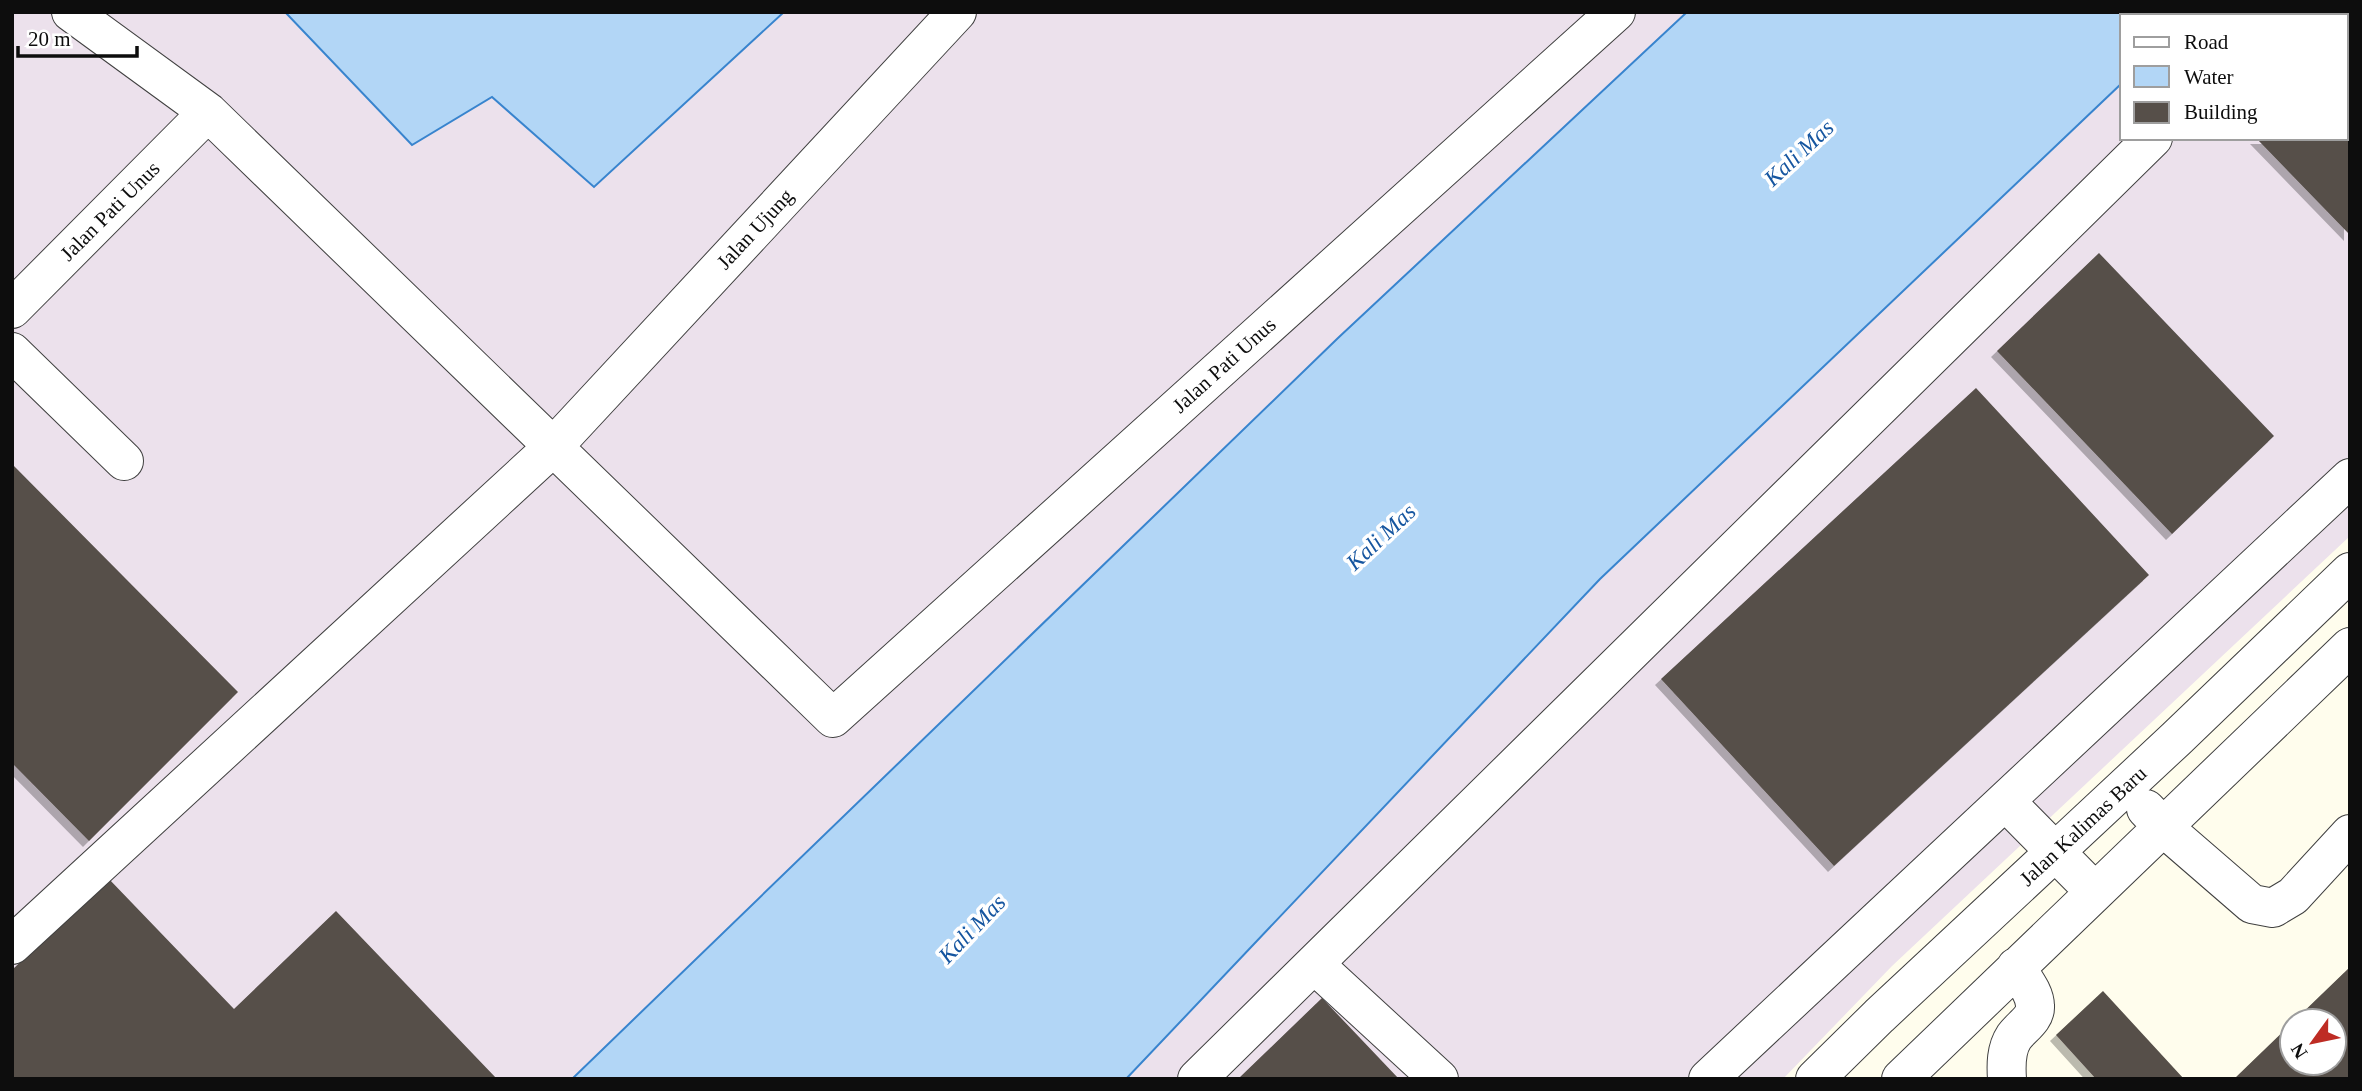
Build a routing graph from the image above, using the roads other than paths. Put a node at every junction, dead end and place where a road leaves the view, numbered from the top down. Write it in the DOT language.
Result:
graph roads {
  1 [pos="71,12"];
  2 [pos="957,12"];
  3 [pos="1616,12"];
  4 [pos="208,112"];
  5 [pos="2151,140"];
  6 [pos="12,309"];
  7 [pos="12,352"];
  8 [pos="554,447"];
  9 [pos="124,461"];
  10 [pos="2350,478"];
  11 [pos="2350,572"];
  12 [pos="2350,647"];
  13 [pos="2126,787"];
  14 [pos="2005,801"];
  15 [pos="2163,827"];
  16 [pos="2350,834"];
  17 [pos="2057,851"];
  18 [pos="2095,891"];
  19 [pos="12,945"];
  20 [pos="1314,964"];
  21 [pos="2016,967"];
  22 [pos="1197,1079"];
  23 [pos="1439,1079"];
  24 [pos="1708,1079"];
  25 [pos="1815,1079"];
  26 [pos="1901,1079"];
  27 [pos="2007,1079"];
  1 -- 4 [label="street"];
  2 -- 8 [label="street, Jalan Ujung"];
  3 -- 8 [label="street, Jalan Pati Unus"];
  4 -- 6 [label="street, Jalan Pati Unus"];
  4 -- 8 [label="street"];
  5 -- 20 [label="street"];
  7 -- 9 [label="street"];
  8 -- 19 [label="street, Jalan Ujung"];
  10 -- 14 [label="street"];
  11 -- 13 [label="street, Jalan Kalimas Baru"];
  12 -- 15 [label="street"];
  13 -- 15 [label="street"];
  13 -- 17 [label="street, Jalan Kalimas Baru"];
  14 -- 17 [label="street"];
  14 -- 24 [label="street"];
  15 -- 16 [label="street"];
  15 -- 18 [label="street"];
  17 -- 18 [label="street"];
  17 -- 25 [label="street, Jalan Kalimas Baru"];
  18 -- 21 [label="street"];
  20 -- 22 [label="street"];
  20 -- 23 [label="street"];
  21 -- 26 [label="street"];
  21 -- 27 [label="street"];
}
